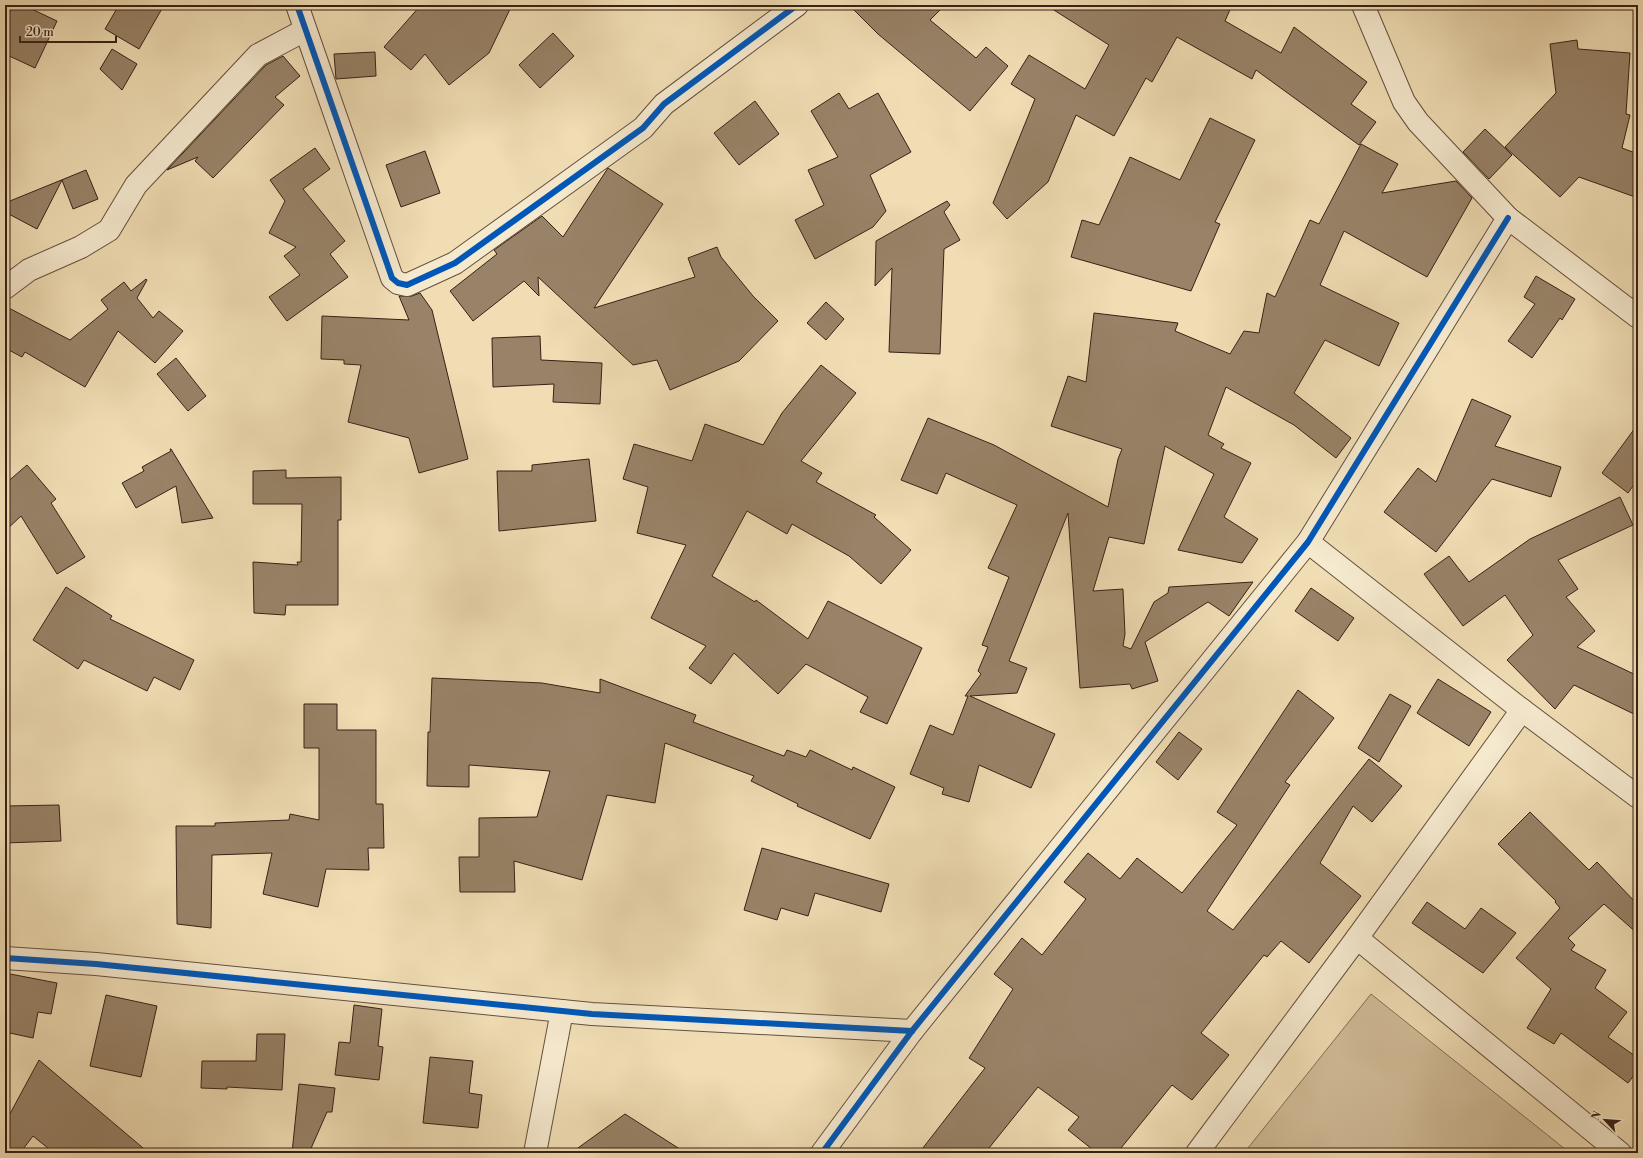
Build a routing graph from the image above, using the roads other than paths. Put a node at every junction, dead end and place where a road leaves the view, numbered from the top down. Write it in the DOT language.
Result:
graph roads {
  1 [pos="297,5"];
  2 [pos="796,5"];
  3 [pos="1363,5"];
  4 [pos="305,30"];
  5 [pos="1508,218"];
  6 [pos="5,288"];
  7 [pos="1638,317"];
  8 [pos="1308,542"];
  9 [pos="1522,710"];
  10 [pos="1638,797"];
  11 [pos="1357,938"];
  12 [pos="5,958"];
  13 [pos="562,1011"];
  14 [pos="912,1031"];
  15 [pos="535,1153"];
  16 [pos="822,1153"];
  17 [pos="1197,1153"];
  18 [pos="1620,1153"];
  1 -- 4 [label="street"];
  2 -- 4 [label="street"];
  3 -- 5 [label="street"];
  4 -- 6 [label="street"];
  5 -- 7 [label="street"];
  5 -- 8 [label="street"];
  8 -- 9 [label="street"];
  8 -- 14 [label="street"];
  9 -- 10 [label="street"];
  9 -- 11 [label="street"];
  11 -- 17 [label="street"];
  11 -- 18 [label="street"];
  12 -- 13 [label="street"];
  13 -- 14 [label="street"];
  13 -- 15 [label="street"];
  14 -- 16 [label="street"];
}
